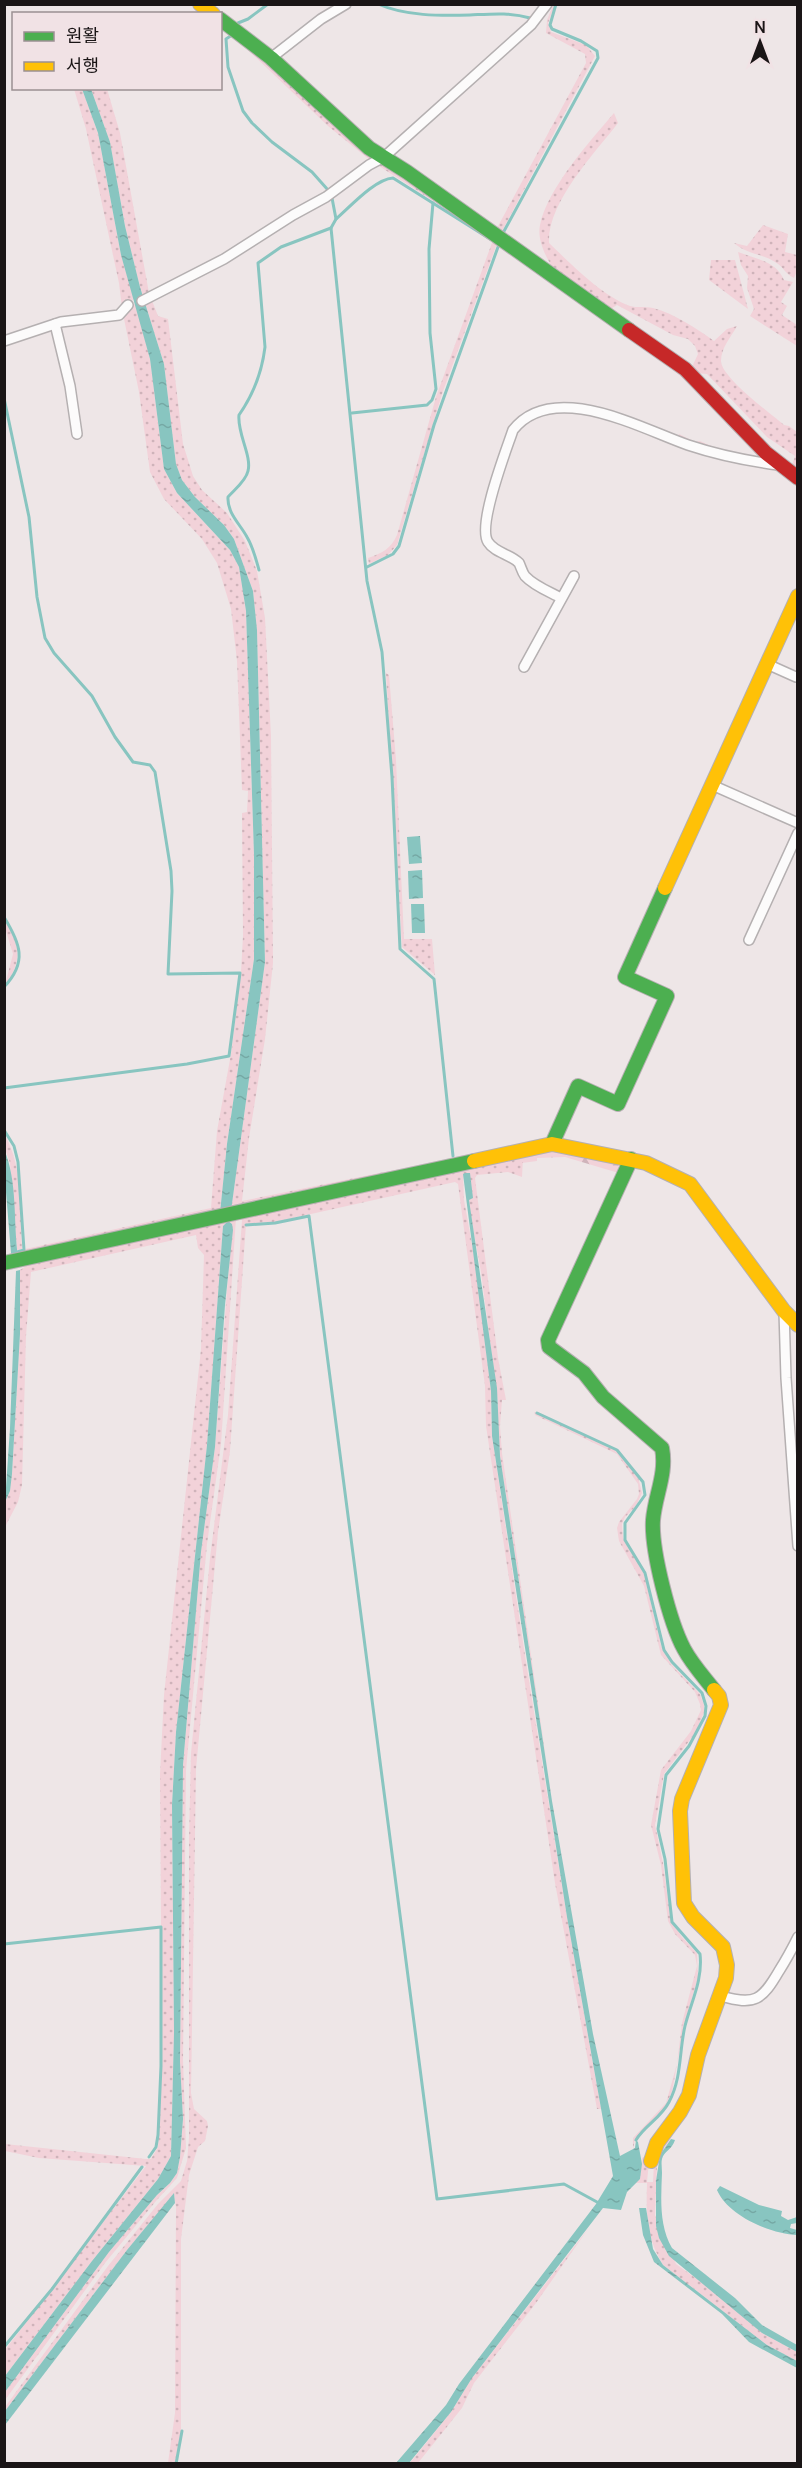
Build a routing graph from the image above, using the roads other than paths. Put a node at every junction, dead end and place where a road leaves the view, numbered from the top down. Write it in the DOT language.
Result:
graph roads {
  1 [pos="346,4"];
  2 [pos="547,4"];
  3 [pos="222,21"];
  4 [pos="271,58"];
  5 [pos="384,157"];
  6 [pos="142,301"];
  7 [pos="128,304"];
  8 [pos="55,324"];
  9 [pos="4,341"];
  10 [pos="77,434"];
  11 [pos="778,465"];
  12 [pos="798,478"];
  13 [pos="574,576"];
  14 [pos="798,596"];
  15 [pos="561,598"];
  16 [pos="767,663"];
  17 [pos="524,667"];
  18 [pos="796,677"];
  19 [pos="712,785"];
  20 [pos="798,823"];
  21 [pos="798,833"];
  22 [pos="749,940"];
  23 [pos="552,1144"];
  24 [pos="631,1159"];
  25 [pos="4,1263"];
  26 [pos="784,1311"];
  27 [pos="798,1325"];
  28 [pos="798,1546"];
  29 [pos="798,1936"];
  30 [pos="721,1996"];
  31 [pos="651,2162"];
  1 -- 4 [label="street"];
  2 -- 5 [label="street"];
  3 -- 4 [label="street"];
  4 -- 5 [label="street"];
  5 -- 6 [label="street"];
  5 -- 11 [label="street"];
  7 -- 8 [label="street"];
  8 -- 9 [label="street"];
  8 -- 10 [label="street"];
  11 -- 12 [label="street"];
  11 -- 15 [label="street"];
  13 -- 15 [label="street"];
  14 -- 16 [label="street"];
  15 -- 17 [label="street"];
  16 -- 18 [label="street"];
  16 -- 19 [label="street"];
  19 -- 20 [label="street"];
  19 -- 23 [label="street"];
  21 -- 22 [label="street"];
  23 -- 24 [label="street"];
  23 -- 25 [label="street"];
  24 -- 26 [label="street"];
  24 -- 30 [label="street"];
  26 -- 27 [label="street"];
  26 -- 28 [label="street"];
  29 -- 30 [label="street"];
  30 -- 31 [label="street"];
}
